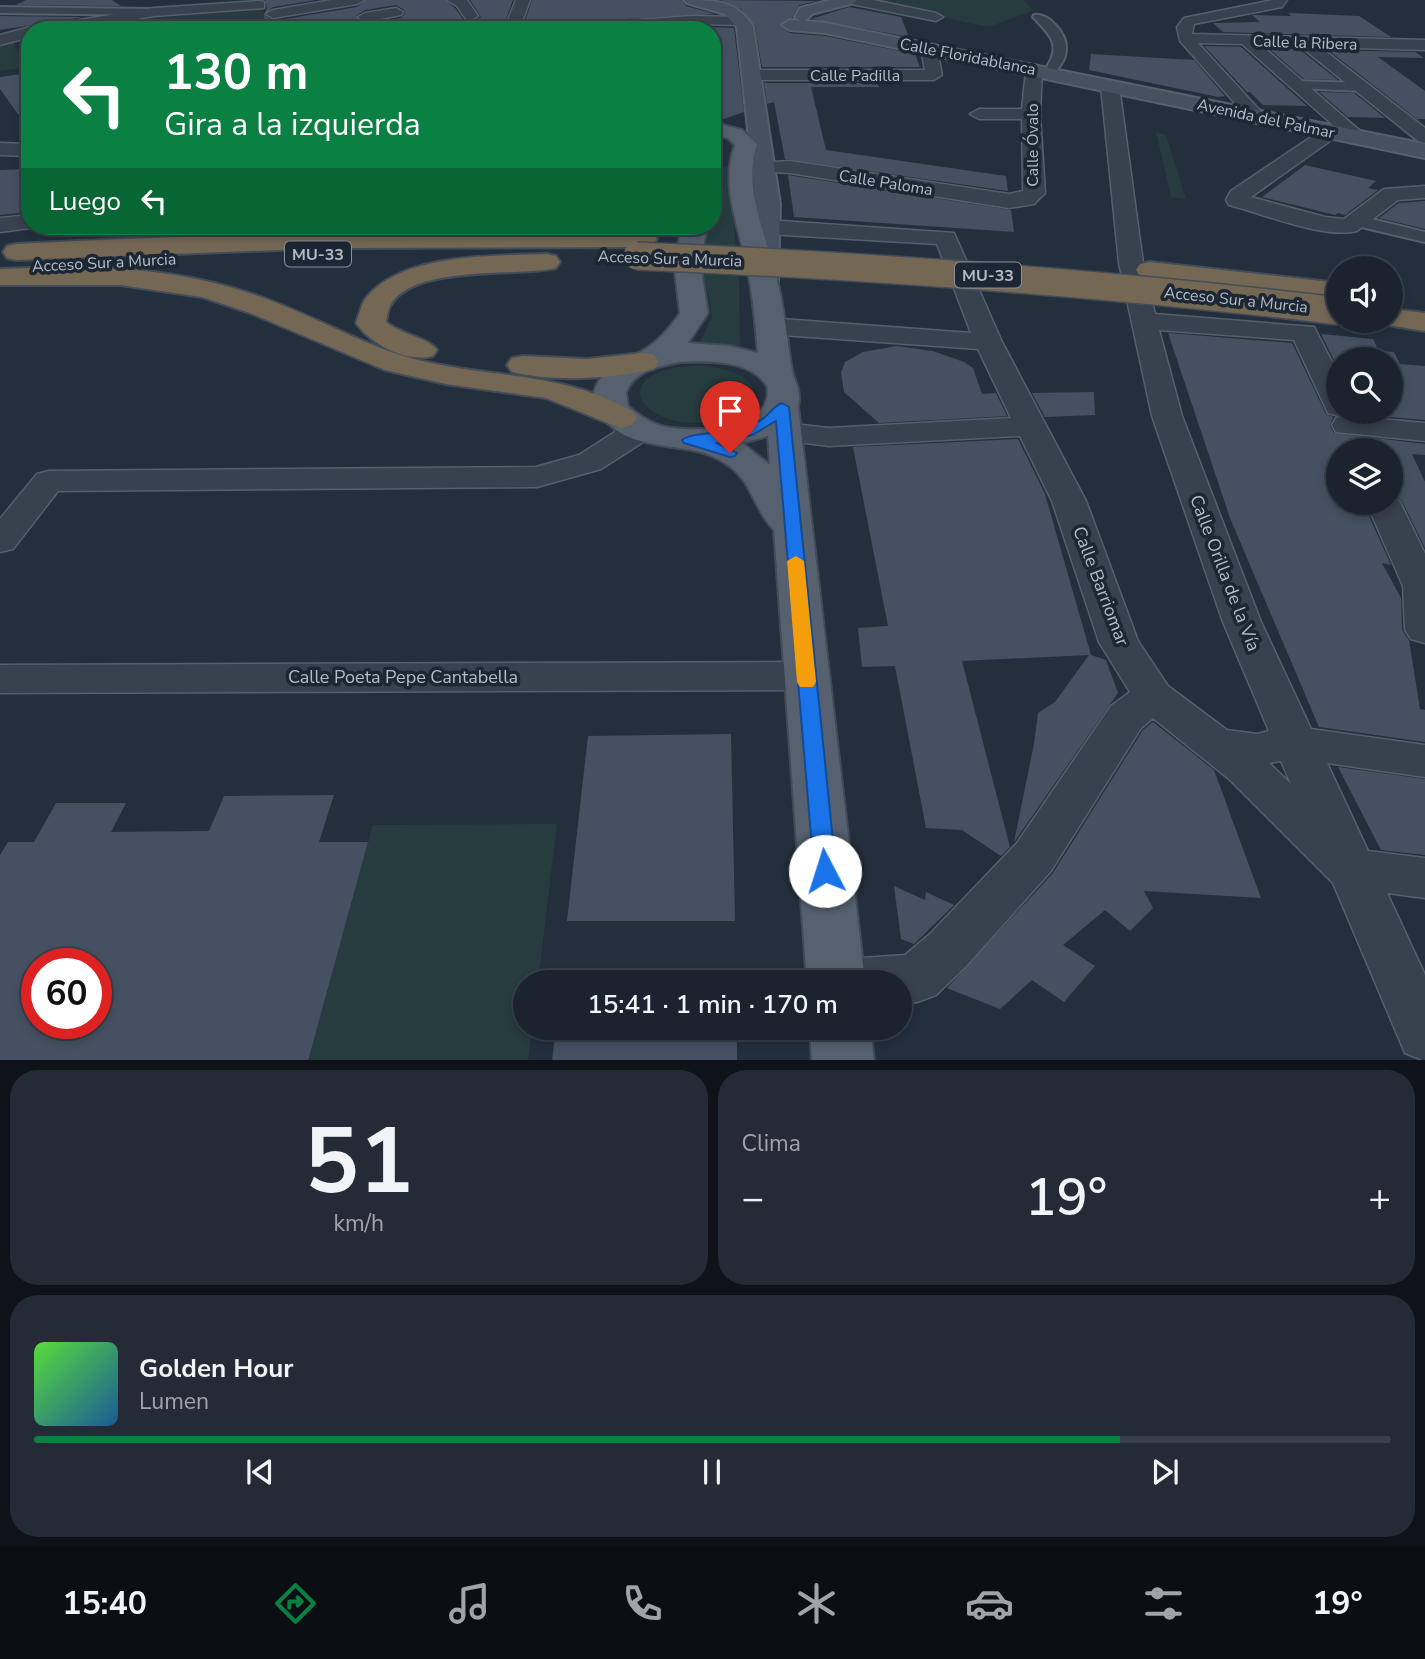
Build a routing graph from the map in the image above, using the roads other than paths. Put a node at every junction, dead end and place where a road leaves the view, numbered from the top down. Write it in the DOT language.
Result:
graph roads {
  1 [pos="130,0"];
  2 [pos="358,0"];
  3 [pos="454,0"];
  4 [pos="523,0"];
  5 [pos="692,0"];
  6 [pos="851,0"];
  7 [pos="1280,0"];
  8 [pos="256,3"];
  9 [pos="0,10"];
  10 [pos="154,12"];
  11 [pos="396,12"];
  12 [pos="273,14"];
  13 [pos="471,16"];
  14 [pos="936,17"];
  15 [pos="1038,17"];
  16 [pos="98,21"];
  17 [pos="286,21"];
  18 [pos="372,21"];
  19 [pos="515,21"];
  20 [pos="767,22"];
  21 [pos="721,24"];
  22 [pos="721,33"];
  23 [pos="21,34"];
  24 [pos="1185,38"];
  25 [pos="0,40"];
  26 [pos="1246,40"];
  27 [pos="1306,43"];
  28 [pos="1421,47"];
  29 [pos="929,48"];
  30 [pos="1329,60"];
  31 [pos="1357,60"];
  32 [pos="1384,61"];
  33 [pos="1425,61"];
  34 [pos="1053,67"];
  35 [pos="1034,70"];
  36 [pos="750,75"];
  37 [pos="1298,85"];
  38 [pos="1110,86"];
  39 [pos="1364,87"];
  40 [pos="754,112"];
  41 [pos="978,114"];
  42 [pos="1031,114"];
  43 [pos="1255,115"];
  44 [pos="1412,121"];
  45 [pos="721,127"];
  46 [pos="721,130"];
  47 [pos="1344,130"];
  48 [pos="1424,147"];
  49 [pos="0,149"];
  50 [pos="21,150"];
  51 [pos="764,167"];
  52 [pos="866,178"];
  53 [pos="1425,192"];
  54 [pos="1009,201"];
  55 [pos="875,216"];
  56 [pos="1359,220"];
  57 [pos="21,223"];
  58 [pos="0,225"];
  59 [pos="767,227"];
  60 [pos="97,235"];
  61 [pos="563,235"];
  62 [pos="692,235"];
  63 [pos="1425,237"];
  64 [pos="0,246"];
  65 [pos="640,247"];
  66 [pos="0,253"];
  67 [pos="0,268"];
  68 [pos="0,277"];
  69 [pos="764,281"];
  70 [pos="1326,290"];
  71 [pos="1403,299"];
  72 [pos="1425,302"];
  73 [pos="1326,310"];
  74 [pos="1403,319"];
  75 [pos="1143,321"];
  76 [pos="1425,322"];
  77 [pos="768,326"];
  78 [pos="988,342"];
  79 [pos="648,360"];
  80 [pos="1326,380"];
  81 [pos="781,405"];
  82 [pos="630,424"];
  83 [pos="1355,424"];
  84 [pos="1029,426"];
  85 [pos="1425,432"];
  86 [pos="689,440"];
  87 [pos="1389,515"];
  88 [pos="793,536"];
  89 [pos="0,541"];
  90 [pos="1423,586"];
  91 [pos="1425,630"];
  92 [pos="806,676"];
  93 [pos="0,679"];
  94 [pos="1153,696"];
  95 [pos="1293,742"];
  96 [pos="1215,744"];
  97 [pos="1425,761"];
  98 [pos="1350,869"];
  99 [pos="1425,878"];
  100 [pos="835,970"];
  101 [pos="912,978"];
  102 [pos="1425,1035"];
  103 [pos="841,1040"];
  104 [pos="843,1060"];
  1 -- 10 [label="street"];
  2 -- 12 [label="street"];
  3 -- 13 [label="street"];
  4 -- 19 [label="street"];
  5 -- 20 [label="main road, Calle Floridablanca"];
  6 -- 14 [label="street"];
  6 -- 20 [label="main road"];
  7 -- 24 [label="street"];
  8 -- 10 [label="street"];
  8 -- 12 [label="street"];
  9 -- 10 [label="street"];
  10 -- 16 [label="street"];
  11 -- 18 [label="street"];
  12 -- 17 [label="street"];
  15 -- 34 [label="street"];
  20 -- 21 [label="street"];
  20 -- 22 [label="street"];
  20 -- 29 [label="main road, Calle Floridablanca"];
  20 -- 36 [label="main road"];
  23 -- 25 [label="street"];
  24 -- 26 [label="street, Calle la Ribera"];
  24 -- 43 [label="street"];
  26 -- 27 [label="street, Calle la Ribera"];
  26 -- 37 [label="street"];
  27 -- 28 [label="street, Calle la Ribera"];
  27 -- 30 [label="street"];
  29 -- 35 [label="main road, Calle Floridablanca"];
  29 -- 36 [label="street, Calle Padilla"];
  30 -- 31 [label="street"];
  30 -- 39 [label="street"];
  32 -- 33 [label="street"];
  35 -- 38 [label="main road, Calle Floridablanca"];
  35 -- 42 [label="street, Calle Óvalo"];
  36 -- 40 [label="main road"];
  37 -- 39 [label="street"];
  37 -- 47 [label="street"];
  38 -- 43 [label="main road, Avenida del Palmar"];
  38 -- 75 [label="street, Calle Orilla de la Vía"];
  39 -- 44 [label="street"];
  40 -- 45 [label="main road"];
  40 -- 51 [label="main road"];
  41 -- 42 [label="street"];
  42 -- 54 [label="street, Calle Óvalo"];
  43 -- 47 [label="main road, Avenida del Palmar"];
  44 -- 47 [label="street"];
  44 -- 48 [label="street"];
  46 -- 69 [label="main road"];
  47 -- 48 [label="main road, Avenida del Palmar"];
  47 -- 56 [label="street"];
  49 -- 50 [label="street"];
  51 -- 52 [label="street, Calle Paloma"];
  51 -- 59 [label="main road"];
  52 -- 54 [label="street, Calle Paloma"];
  52 -- 55 [label="street"];
  53 -- 56 [label="street"];
  55 -- 59 [label="street"];
  55 -- 78 [label="street, Calle Barriomar"];
  56 -- 63 [label="street"];
  57 -- 58 [label="street"];
  59 -- 69 [label="main road"];
  60 -- 64 [label="highway"];
  61 -- 65 [label="highway"];
  62 -- 79 [label="main road"];
  65 -- 66 [label="highway, Acceso Sur a Murcia / MU-33"];
  65 -- 67 [label="highway, Acceso Sur a Murcia / MU-33"];
  65 -- 70 [label="highway, Acceso Sur a Murcia / MU-33"];
  65 -- 73 [label="highway, Acceso Sur a Murcia / MU-33, bridge"];
  65 -- 79 [label="highway"];
  68 -- 82 [label="highway"];
  69 -- 77 [label="main road"];
  71 -- 72 [label="highway"];
  74 -- 76 [label="highway"];
  75 -- 80 [label="street"];
  75 -- 95 [label="street, Calle Orilla de la Vía"];
  77 -- 78 [label="street"];
  77 -- 81 [label="main road"];
  78 -- 84 [label="street, Calle Barriomar"];
  79 -- 81 [label="main road"];
  79 -- 82 [label="main road"];
  81 -- 84 [label="street"];
  81 -- 86 [label="main road"];
  81 -- 88 [label="main road"];
  82 -- 86 [label="main road"];
  82 -- 89 [label="street"];
  83 -- 85 [label="street"];
  84 -- 94 [label="street, Calle Barriomar"];
  86 -- 88 [label="main road"];
  87 -- 90 [label="street"];
  88 -- 92 [label="main road"];
  90 -- 91 [label="street"];
  92 -- 93 [label="street, Calle Poeta Pepe Cantabella"];
  92 -- 100 [label="main road"];
  94 -- 96 [label="street"];
  94 -- 101 [label="street"];
  95 -- 96 [label="street"];
  95 -- 97 [label="street"];
  95 -- 98 [label="street, Calle Orilla de la Vía"];
  96 -- 98 [label="street"];
  98 -- 99 [label="street"];
  98 -- 102 [label="street, Calle Orilla de la Vía"];
  103 -- 104 [label="main road"];
}
